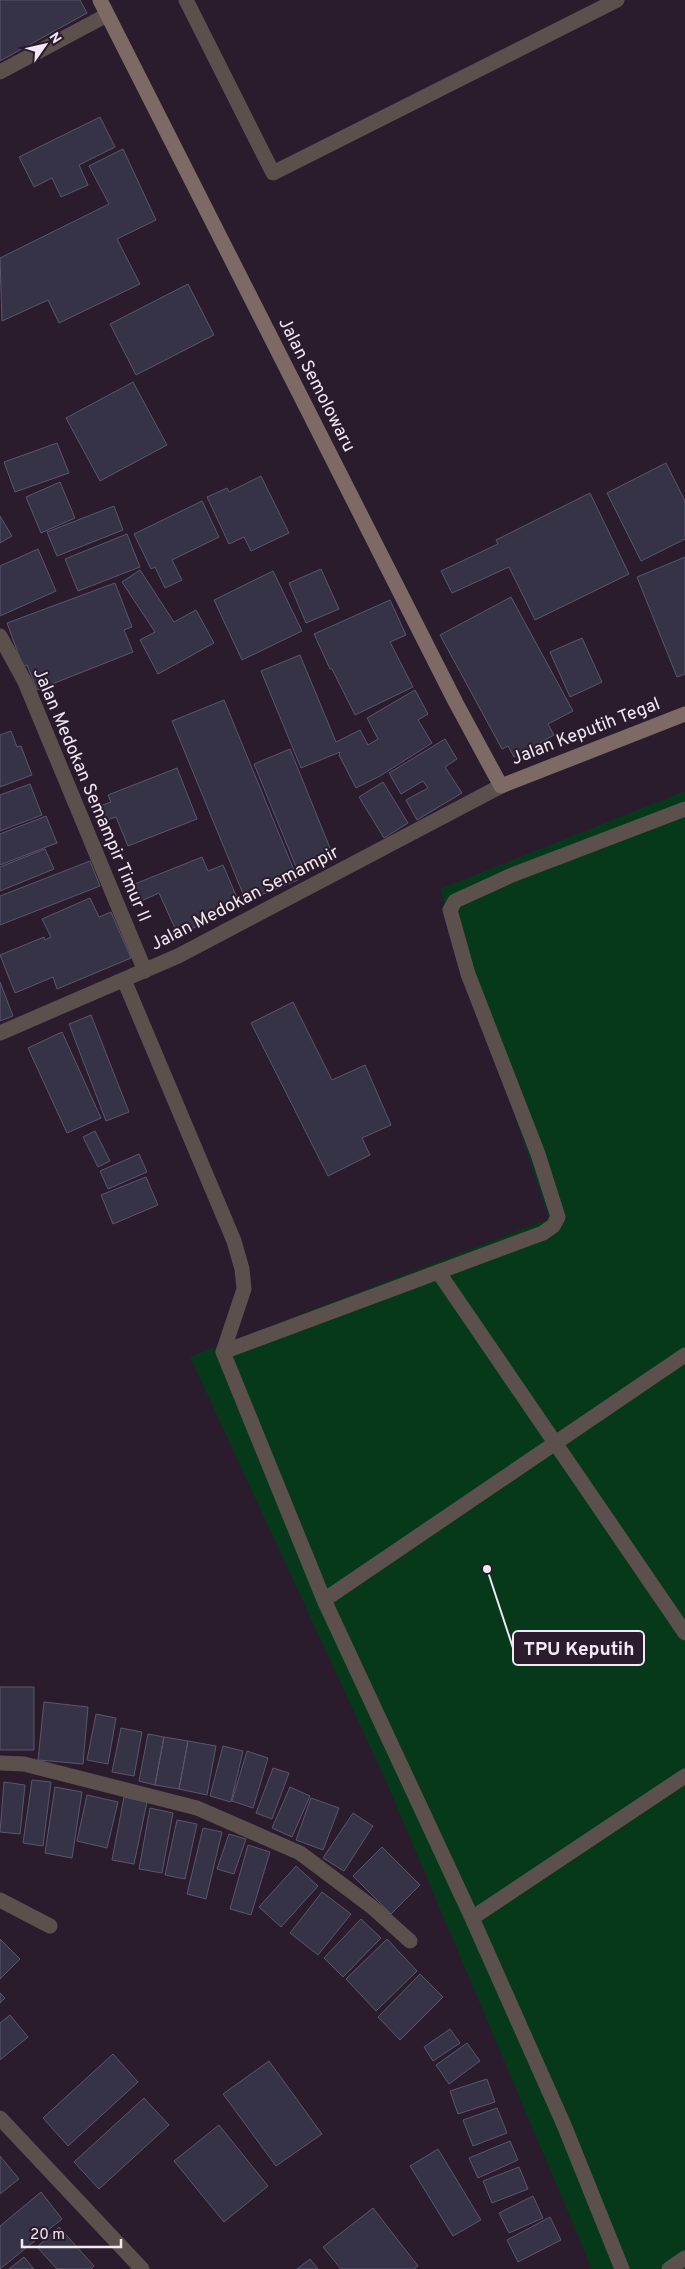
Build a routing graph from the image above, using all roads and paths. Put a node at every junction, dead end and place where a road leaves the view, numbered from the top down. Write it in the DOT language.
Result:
graph roads {
  1 [pos="100,0"];
  2 [pos="186,0"];
  3 [pos="617,0"];
  4 [pos="107,14"];
  5 [pos="0,72"];
  6 [pos="0,636"];
  7 [pos="685,714"];
  8 [pos="501,786"];
  9 [pos="685,809"];
  10 [pos="145,971"];
  11 [pos="124,980"];
  12 [pos="0,1033"];
  13 [pos="439,1273"];
  14 [pos="223,1352"];
  15 [pos="685,1355"];
  16 [pos="555,1443"];
  17 [pos="324,1600"];
  18 [pos="685,1633"];
  19 [pos="0,1763"];
  20 [pos="685,1776"];
  21 [pos="0,1900"];
  22 [pos="472,1918"];
  23 [pos="50,1926"];
  24 [pos="410,1941"];
  25 [pos="0,2118"];
  26 [pos="685,2258"];
  27 [pos="142,2269"];
  28 [pos="622,2269"];
  29 [pos="669,2269"];
  1 -- 4 [label="main road, Jalan Semolowaru"];
  2 -- 3 [label="street"];
  4 -- 5 [label="street"];
  4 -- 8 [label="main road, Jalan Semolowaru"];
  6 -- 10 [label="street, Jalan Medokan Semampir Timur II"];
  7 -- 8 [label="main road, Jalan Keputih Tegal"];
  8 -- 10 [label="street, Jalan Medokan Semampir"];
  9 -- 13 [label="street"];
  10 -- 11 [label="street, Jalan Medokan Semampir"];
  11 -- 12 [label="street, Jalan Medokan Semampir"];
  11 -- 14 [label="street"];
  13 -- 14 [label="street"];
  13 -- 16 [label="street"];
  14 -- 17 [label="street"];
  15 -- 16 [label="street"];
  16 -- 17 [label="street"];
  16 -- 18 [label="street"];
  17 -- 22 [label="street"];
  19 -- 24 [label="street"];
  20 -- 22 [label="street"];
  21 -- 23 [label="street"];
  22 -- 28 [label="street"];
  25 -- 27 [label="street"];
  26 -- 29 [label="street"];
}
